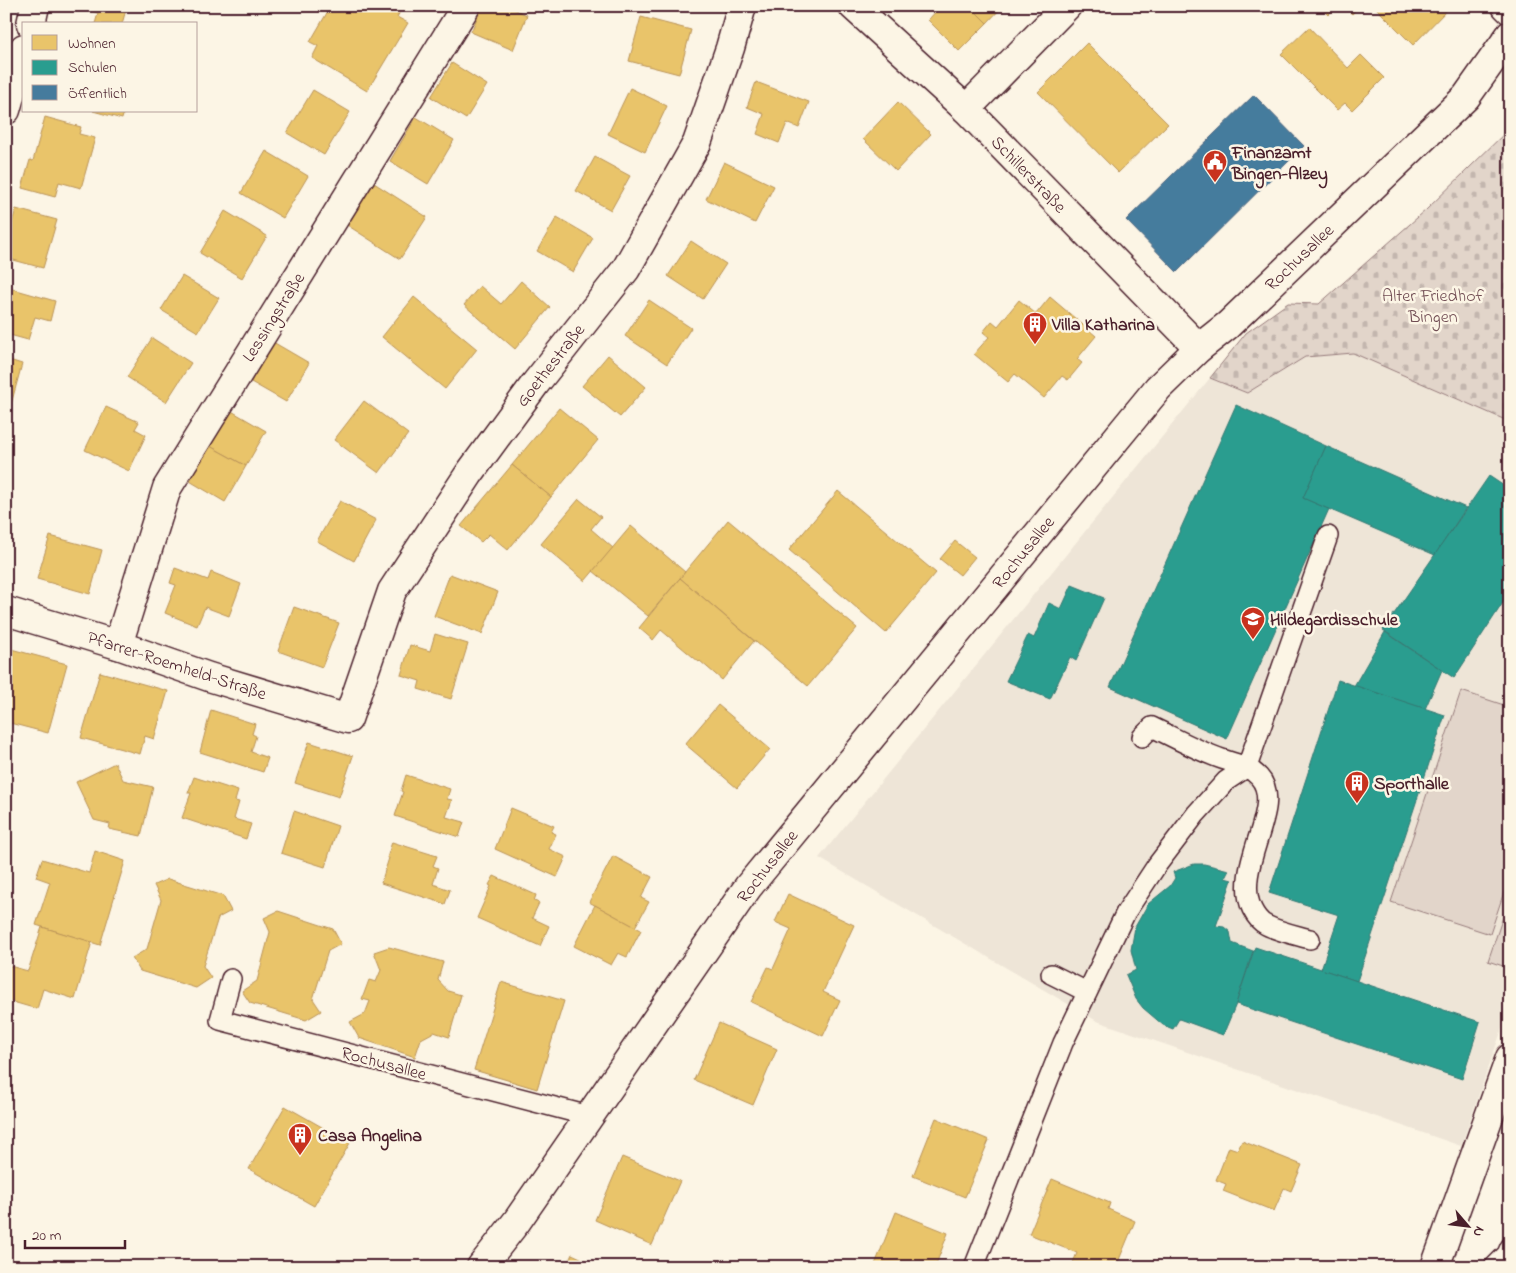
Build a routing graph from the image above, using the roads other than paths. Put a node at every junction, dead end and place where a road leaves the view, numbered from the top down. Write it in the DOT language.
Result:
graph roads {
  1 [pos="36,6"];
  2 [pos="466,6"];
  3 [pos="742,6"];
  4 [pos="853,6"];
  5 [pos="1067,6"];
  6 [pos="1506,6"];
  7 [pos="1510,10"];
  8 [pos="32,22"];
  9 [pos="1510,34"];
  10 [pos="22,55"];
  11 [pos="966,109"];
  12 [pos="6,110"];
  13 [pos="1200,348"];
  14 [pos="1328,536"];
  15 [pos="6,611"];
  16 [pos="118,645"];
  17 [pos="348,719"];
  18 [pos="1142,737"];
  19 [pos="1247,767"];
  20 [pos="1310,939"];
  21 [pos="1051,974"];
  22 [pos="230,979"];
  23 [pos="1087,992"];
  24 [pos="1510,1058"];
  25 [pos="589,1116"];
  26 [pos="1510,1247"];
  27 [pos="481,1267"];
  28 [pos="974,1267"];
  29 [pos="1435,1267"];
  30 [pos="1494,1267"];
  1 -- 8 [label="street"];
  2 -- 16 [label="street, Lessingstraße"];
  3 -- 17 [label="street, Goethestraße"];
  4 -- 11 [label="street, Schillerstraße"];
  5 -- 11 [label="street"];
  6 -- 7 [label="street"];
  9 -- 13 [label="street, Rochusallee"];
  10 -- 12 [label="street"];
  11 -- 13 [label="street, Schillerstraße"];
  13 -- 25 [label="street, Rochusallee"];
  14 -- 19 [label="lane"];
  15 -- 16 [label="street, Pfarrer-Roemheld-Straße"];
  16 -- 17 [label="street, Pfarrer-Roemheld-Straße"];
  18 -- 19 [label="lane"];
  19 -- 20 [label="lane"];
  19 -- 23 [label="lane"];
  21 -- 23 [label="lane"];
  22 -- 25 [label="lane, Rochusallee"];
  23 -- 28 [label="lane"];
  24 -- 29 [label="street"];
  25 -- 27 [label="street, Rochusallee"];
  26 -- 30 [label="lane"];
}
